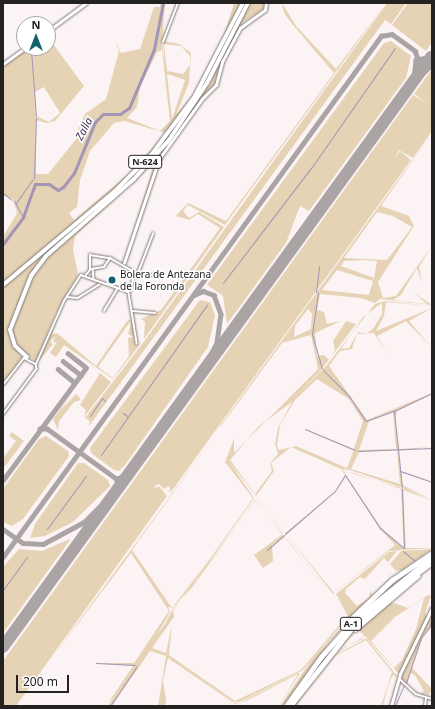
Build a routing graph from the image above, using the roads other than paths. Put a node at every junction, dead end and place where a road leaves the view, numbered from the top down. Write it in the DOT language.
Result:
graph roads {
  1 [pos="86,3"];
  2 [pos="178,3"];
  3 [pos="243,3"];
  4 [pos="248,3"];
  5 [pos="266,3"];
  6 [pos="56,25"];
  7 [pos="163,42"];
  8 [pos="16,55"];
  9 [pos="3,64"];
  10 [pos="153,234"];
  11 [pos="110,258"];
  12 [pos="124,263"];
  13 [pos="92,269"];
  14 [pos="137,273"];
  15 [pos="86,275"];
  16 [pos="144,275"];
  17 [pos="151,275"];
  18 [pos="136,276"];
  19 [pos="94,278"];
  20 [pos="100,284"];
  21 [pos="3,285"];
  22 [pos="117,289"];
  23 [pos="130,289"];
  24 [pos="126,290"];
  25 [pos="129,293"];
  26 [pos="67,297"];
  27 [pos="104,311"];
  28 [pos="133,311"];
  29 [pos="155,314"];
  30 [pos="137,343"];
  31 [pos="27,357"];
  32 [pos="36,364"];
  33 [pos="3,385"];
  34 [pos="3,415"];
  35 [pos="432,553"];
  36 [pos="432,557"];
  37 [pos="432,562"];
  38 [pos="432,565"];
  39 [pos="432,608"];
  40 [pos="334,648"];
  41 [pos="321,657"];
  42 [pos="398,678"];
  43 [pos="426,698"];
  44 [pos="432,699"];
  45 [pos="286,706"];
  46 [pos="290,706"];
  47 [pos="391,706"];
  48 [pos="425,706"];
  1 -- 6 [label="street"];
  2 -- 7 [label="street"];
  3 -- 21 [label="highway, N-624"];
  4 -- 31 [label="highway, N-624"];
  5 -- 12 [label="street"];
  8 -- 9 [label="street"];
  10 -- 14 [label="street"];
  11 -- 12 [label="street"];
  11 -- 13 [label="street"];
  11 -- 13 [label="street"];
  12 -- 14 [label="street"];
  13 -- 15 [label="street"];
  13 -- 19 [label="street"];
  14 -- 16 [label="street"];
  14 -- 18 [label="street"];
  15 -- 19 [label="street"];
  15 -- 26 [label="street"];
  16 -- 17 [label="street"];
  16 -- 18 [label="street"];
  18 -- 23 [label="street"];
  19 -- 20 [label="street"];
  20 -- 22 [label="street"];
  20 -- 26 [label="street"];
  22 -- 24 [label="street"];
  22 -- 27 [label="street"];
  23 -- 24 [label="street"];
  23 -- 25 [label="street"];
  24 -- 25 [label="street"];
  25 -- 28 [label="street"];
  26 -- 32 [label="street"];
  28 -- 29 [label="street"];
  28 -- 30 [label="street"];
  31 -- 32 [label="street"];
  31 -- 33 [label="street"];
  32 -- 34 [label="street"];
  35 -- 41 [label="highway"];
  36 -- 41 [label="highway, A-1"];
  37 -- 40 [label="highway, A-1"];
  38 -- 40 [label="highway"];
  39 -- 42 [label="street"];
  40 -- 46 [label="highway, A-1"];
  41 -- 45 [label="highway, A-1"];
  42 -- 43 [label="street"];
  42 -- 47 [label="street"];
  43 -- 44 [label="street"];
  43 -- 48 [label="street"];
}
